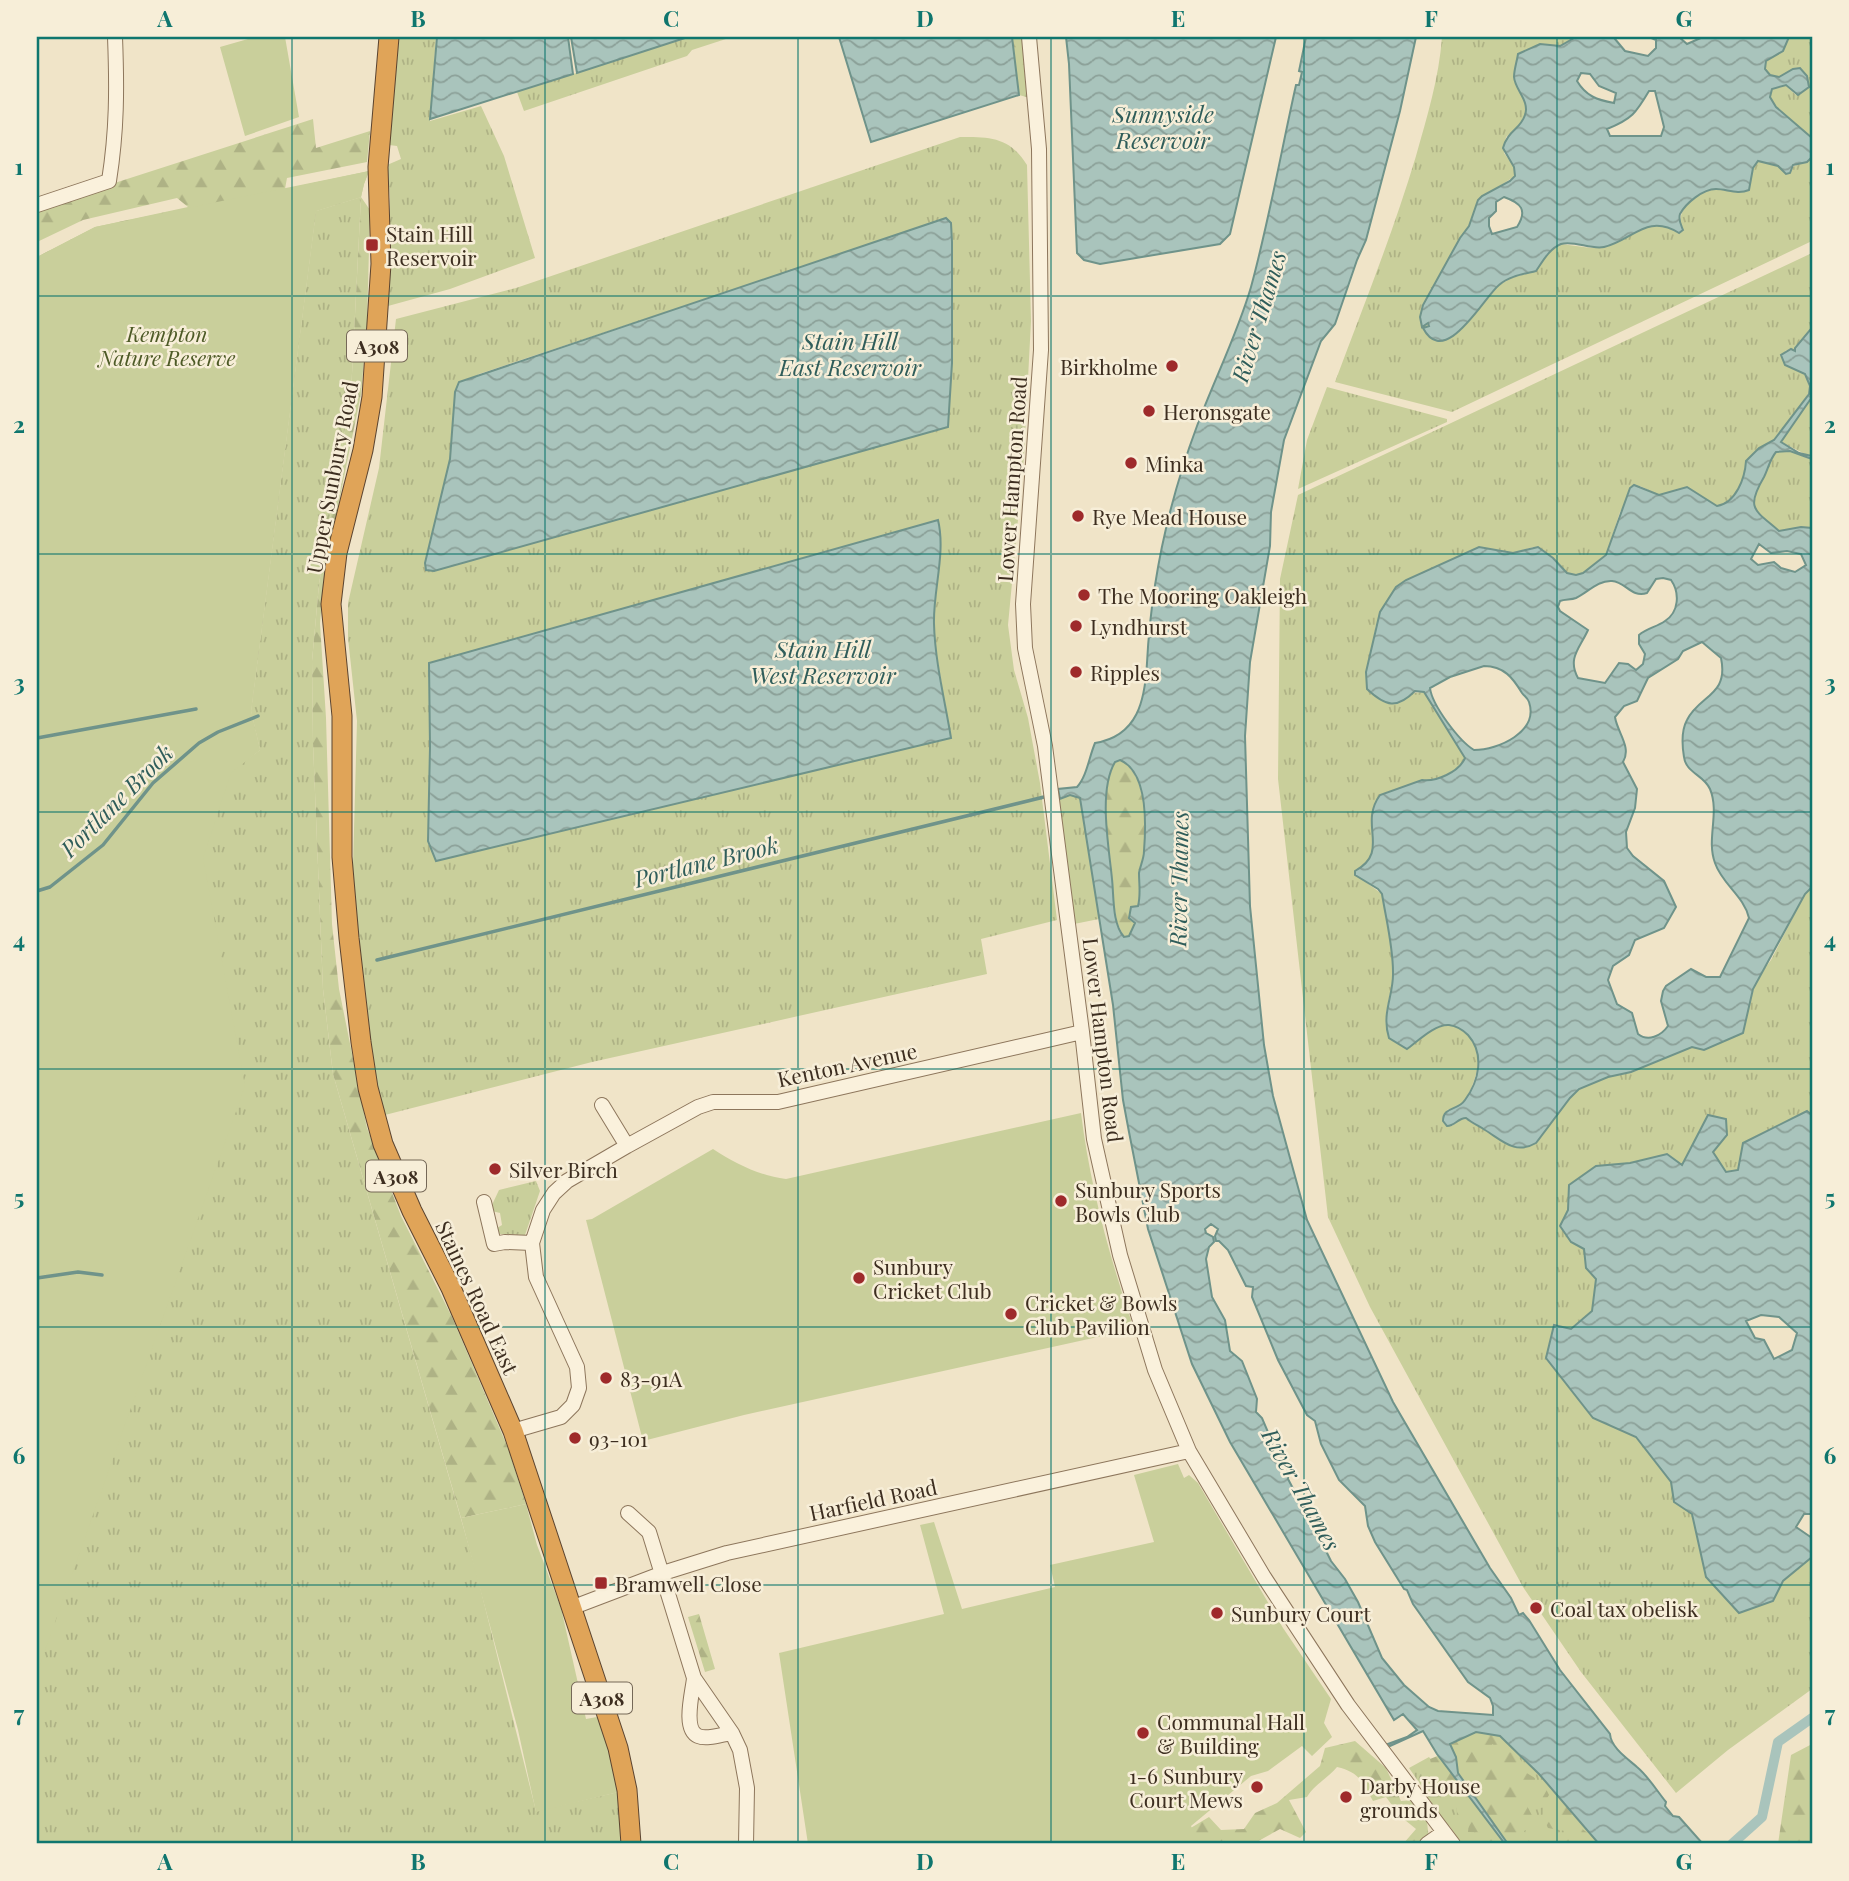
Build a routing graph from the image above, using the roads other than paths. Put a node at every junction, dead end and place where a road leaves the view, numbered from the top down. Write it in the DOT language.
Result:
graph roads {
  1 [pos="115,37"];
  2 [pos="389,37"];
  3 [pos="1029,37"];
  4 [pos="37,205"];
  5 [pos="342,716"];
  6 [pos="1082,1032"];
  7 [pos="602,1105"];
  8 [pos="627,1146"];
  9 [pos="484,1202"];
  10 [pos="532,1243"];
  11 [pos="513,1431"];
  12 [pos="1189,1451"];
  13 [pos="628,1513"];
  14 [pos="663,1573"];
  15 [pos="571,1608"];
  16 [pos="694,1678"];
  17 [pos="732,1733"];
  18 [pos="1448,1838"];
  19 [pos="631,1844"];
  20 [pos="747,1844"];
  21 [pos="1427,1844"];
  1 -- 4 [label="street"];
  2 -- 5 [label="highway, Upper Sunbury Road / A308"];
  3 -- 6 [label="street, Lower Hampton Road"];
  5 -- 11 [label="highway, Staines Road East / A308"];
  6 -- 8 [label="street, Kenton Avenue"];
  6 -- 12 [label="street, Lower Hampton Road"];
  7 -- 8 [label="street"];
  8 -- 10 [label="street, Kenton Avenue"];
  9 -- 10 [label="street"];
  10 -- 11 [label="street, Kenton Avenue"];
  11 -- 15 [label="highway, Staines Road East / A308"];
  12 -- 14 [label="street, Harfield Road"];
  12 -- 18 [label="street, Lower Hampton Road"];
  13 -- 14 [label="street"];
  14 -- 15 [label="street, Harfield Road"];
  14 -- 16 [label="street"];
  15 -- 19 [label="highway, Staines Road East / A308"];
  16 -- 17 [label="street"];
  16 -- 17 [label="street"];
  17 -- 20 [label="street"];
  18 -- 21 [label="street"];
}
